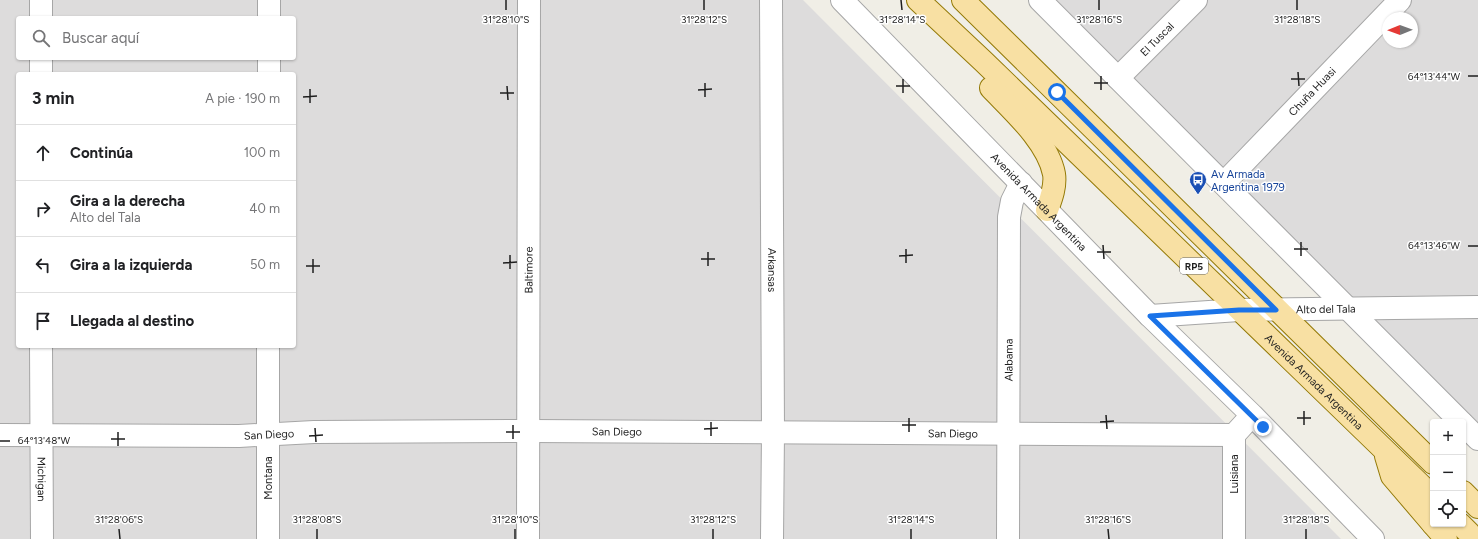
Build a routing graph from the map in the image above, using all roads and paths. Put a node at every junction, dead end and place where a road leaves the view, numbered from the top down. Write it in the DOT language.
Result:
graph roads {
  1 [pos="41,0"];
  2 [pos="269,0"];
  3 [pos="529,0"];
  4 [pos="770,0"];
  5 [pos="842,0"];
  6 [pos="918,0"];
  7 [pos="963,0"];
  8 [pos="1040,0"];
  9 [pos="1196,0"];
  10 [pos="1400,0"];
  11 [pos="41,16"];
  12 [pos="269,16"];
  13 [pos="955,35"];
  14 [pos="41,60"];
  15 [pos="269,60"];
  16 [pos="41,72"];
  17 [pos="269,72"];
  18 [pos="1118,78"];
  19 [pos="1021,183"];
  20 [pos="1224,183"];
  21 [pos="1047,210"];
  22 [pos="1478,307"];
  23 [pos="1348,309"];
  24 [pos="1239,310"];
  25 [pos="1276,310"];
  26 [pos="1150,316"];
  27 [pos="41,348"];
  28 [pos="268,348"];
  29 [pos="1252,415"];
  30 [pos="1458,419"];
  31 [pos="1466,427"];
  32 [pos="530,431"];
  33 [pos="773,432"];
  34 [pos="1008,433"];
  35 [pos="268,434"];
  36 [pos="0,435"];
  37 [pos="1234,435"];
  38 [pos="41,436"];
  39 [pos="1478,439"];
  40 [pos="1383,447"];
  41 [pos="1430,460"];
  42 [pos="1430,494"];
  43 [pos="1466,495"];
  44 [pos="1478,507"];
  45 [pos="1430,520"];
  46 [pos="1436,527"];
  47 [pos="1463,527"];
  48 [pos="42,539"];
  49 [pos="268,539"];
  50 [pos="528,539"];
  51 [pos="772,539"];
  52 [pos="1008,539"];
  53 [pos="1234,539"];
  54 [pos="1373,539"];
  55 [pos="1446,539"];
  56 [pos="1475,539"];
  1 -- 11 [label="street"];
  2 -- 12 [label="street"];
  3 -- 32 [label="street, Baltimore"];
  4 -- 33 [label="street, Arkansas"];
  5 -- 19 [label="street, Avenida Armada Argentina"];
  6 -- 13 [label="main road, Avenida Armada Argentina / RP5"];
  7 -- 25 [label="main road, RP5"];
  8 -- 18 [label="street"];
  9 -- 18 [label="street, El Tuscal"];
  10 -- 20 [label="street, Chuña Huasi"];
  13 -- 21 [label="main road"];
  13 -- 24 [label="main road, Avenida Armada Argentina / RP5"];
  14 -- 16 [label="street"];
  15 -- 17 [label="street"];
  18 -- 20 [label="street"];
  19 -- 21 [label="street, Avenida Armada Argentina"];
  19 -- 34 [label="street, Alabama"];
  20 -- 23 [label="street"];
  21 -- 26 [label="street, Avenida Armada Argentina"];
  22 -- 23 [label="street, Alto del Tala"];
  23 -- 25 [label="street, Alto del Tala"];
  23 -- 30 [label="street"];
  24 -- 25 [label="street, Alto del Tala"];
  24 -- 26 [label="street, Alto del Tala"];
  24 -- 40 [label="main road, Avenida Armada Argentina / RP5"];
  25 -- 41 [label="main road, RP5"];
  26 -- 29 [label="street, Avenida Armada Argentina"];
  27 -- 38 [label="street, Michigan"];
  28 -- 35 [label="street, Montana"];
  29 -- 37 [label="street"];
  29 -- 54 [label="street, Avenida Armada Argentina"];
  31 -- 39 [label="street"];
  32 -- 33 [label="street, San Diego"];
  32 -- 35 [label="street, San Diego"];
  32 -- 50 [label="street, Baltimore"];
  33 -- 34 [label="street, San Diego"];
  33 -- 51 [label="street, Arkansas"];
  34 -- 37 [label="street, San Diego"];
  34 -- 52 [label="street, Alabama"];
  35 -- 38 [label="street, San Diego"];
  35 -- 49 [label="street, Montana"];
  36 -- 38 [label="street, San Diego"];
  37 -- 53 [label="street, Luisiana"];
  38 -- 48 [label="street, Michigan"];
  40 -- 42 [label="main road, Avenida Armada Argentina / RP5"];
  40 -- 45 [label="main road"];
  43 -- 44 [label="main road"];
  46 -- 55 [label="main road"];
  47 -- 56 [label="main road"];
}
